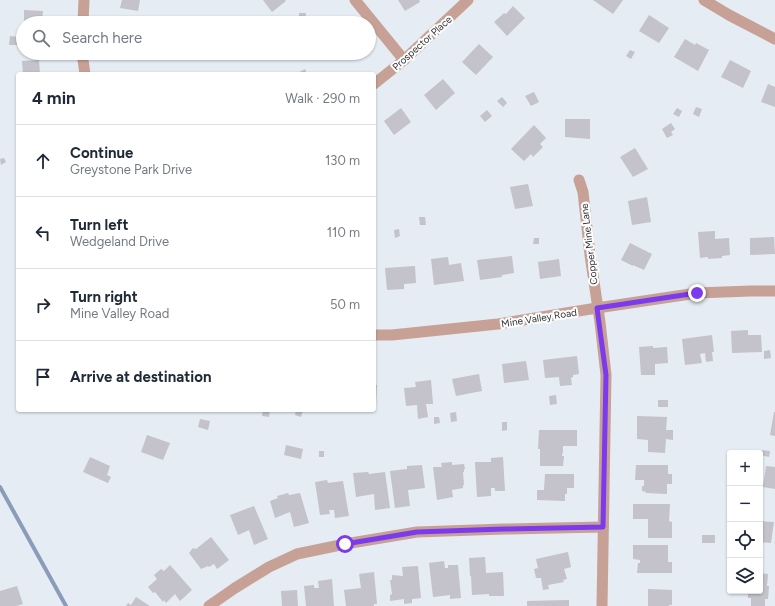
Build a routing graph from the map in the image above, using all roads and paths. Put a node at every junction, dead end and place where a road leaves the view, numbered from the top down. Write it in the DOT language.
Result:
graph roads {
  1 [pos="84,0"];
  2 [pos="355,0"];
  3 [pos="468,0"];
  4 [pos="704,0"];
  5 [pos="83,16"];
  6 [pos="368,16"];
  7 [pos="376,26"];
  8 [pos="775,37"];
  9 [pos="83,60"];
  10 [pos="404,60"];
  11 [pos="85,72"];
  12 [pos="376,82"];
  13 [pos="579,180"];
  14 [pos="775,292"];
  15 [pos="597,308"];
  16 [pos="376,336"];
  17 [pos="603,527"];
  18 [pos="209,606"];
  19 [pos="602,606"];
  1 -- 5 [label="street"];
  2 -- 6 [label="street"];
  3 -- 10 [label="street, Prospector Place"];
  4 -- 8 [label="street"];
  7 -- 10 [label="street"];
  9 -- 11 [label="street"];
  10 -- 12 [label="street, Prospector Place"];
  13 -- 15 [label="street, Copper Mine Lane"];
  14 -- 15 [label="street, Mine Valley Road"];
  15 -- 16 [label="street, Mine Valley Road"];
  15 -- 17 [label="street, Copper Mine Lane"];
  17 -- 18 [label="street"];
  17 -- 19 [label="street, Copper Mine Lane"];
}
